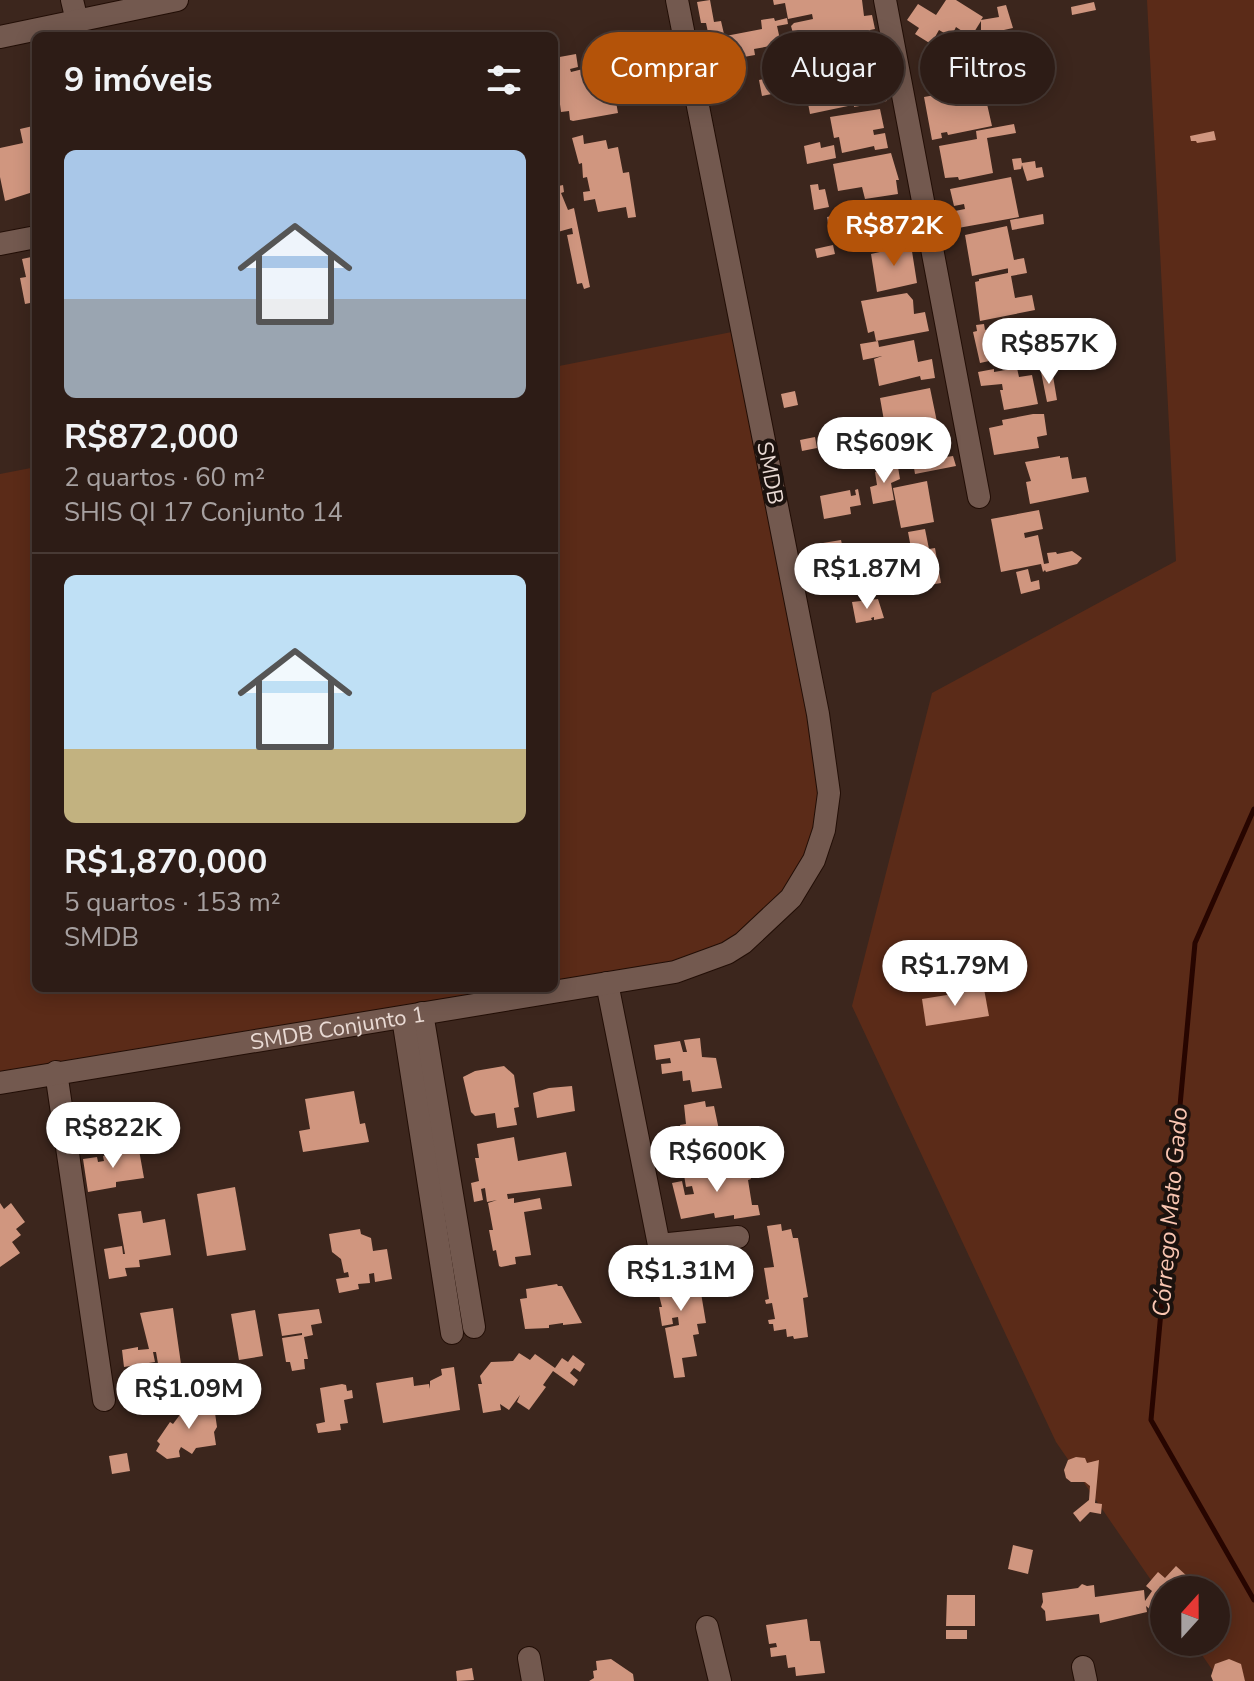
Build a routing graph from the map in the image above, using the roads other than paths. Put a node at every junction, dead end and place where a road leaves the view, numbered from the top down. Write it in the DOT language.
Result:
graph roads {
  1 [pos="177,0"];
  2 [pos="677,0"];
  3 [pos="885,0"];
  4 [pos="74,10"];
  5 [pos="0,37"];
  6 [pos="32,238"];
  7 [pos="0,244"];
  8 [pos="979,497"];
  9 [pos="675,972"];
  10 [pos="607,983"];
  11 [pos="558,991"];
  12 [pos="554,992"];
  13 [pos="413,1016"];
  14 [pos="56,1072"];
  15 [pos="0,1083"];
  16 [pos="738,1237"];
  17 [pos="463,1330"];
  18 [pos="104,1400"];
  19 [pos="707,1627"];
  20 [pos="529,1658"];
  21 [pos="533,1681"];
  22 [pos="720,1681"];
  1 -- 4 [label="street"];
  2 -- 9 [label="street, SMDB"];
  3 -- 8 [label="street"];
  4 -- 5 [label="street"];
  6 -- 7 [label="street"];
  9 -- 10 [label="street, SMDB Conjunto 1"];
  10 -- 11 [label="street, SMDB Conjunto 1"];
  10 -- 16 [label="street"];
  12 -- 13 [label="street, SMDB Conjunto 1"];
  13 -- 14 [label="street, SMDB Conjunto 1"];
  13 -- 17 [label="street"];
  14 -- 15 [label="street, SMDB Conjunto 1"];
  14 -- 18 [label="street"];
  19 -- 22 [label="street"];
  20 -- 21 [label="street"];
}
